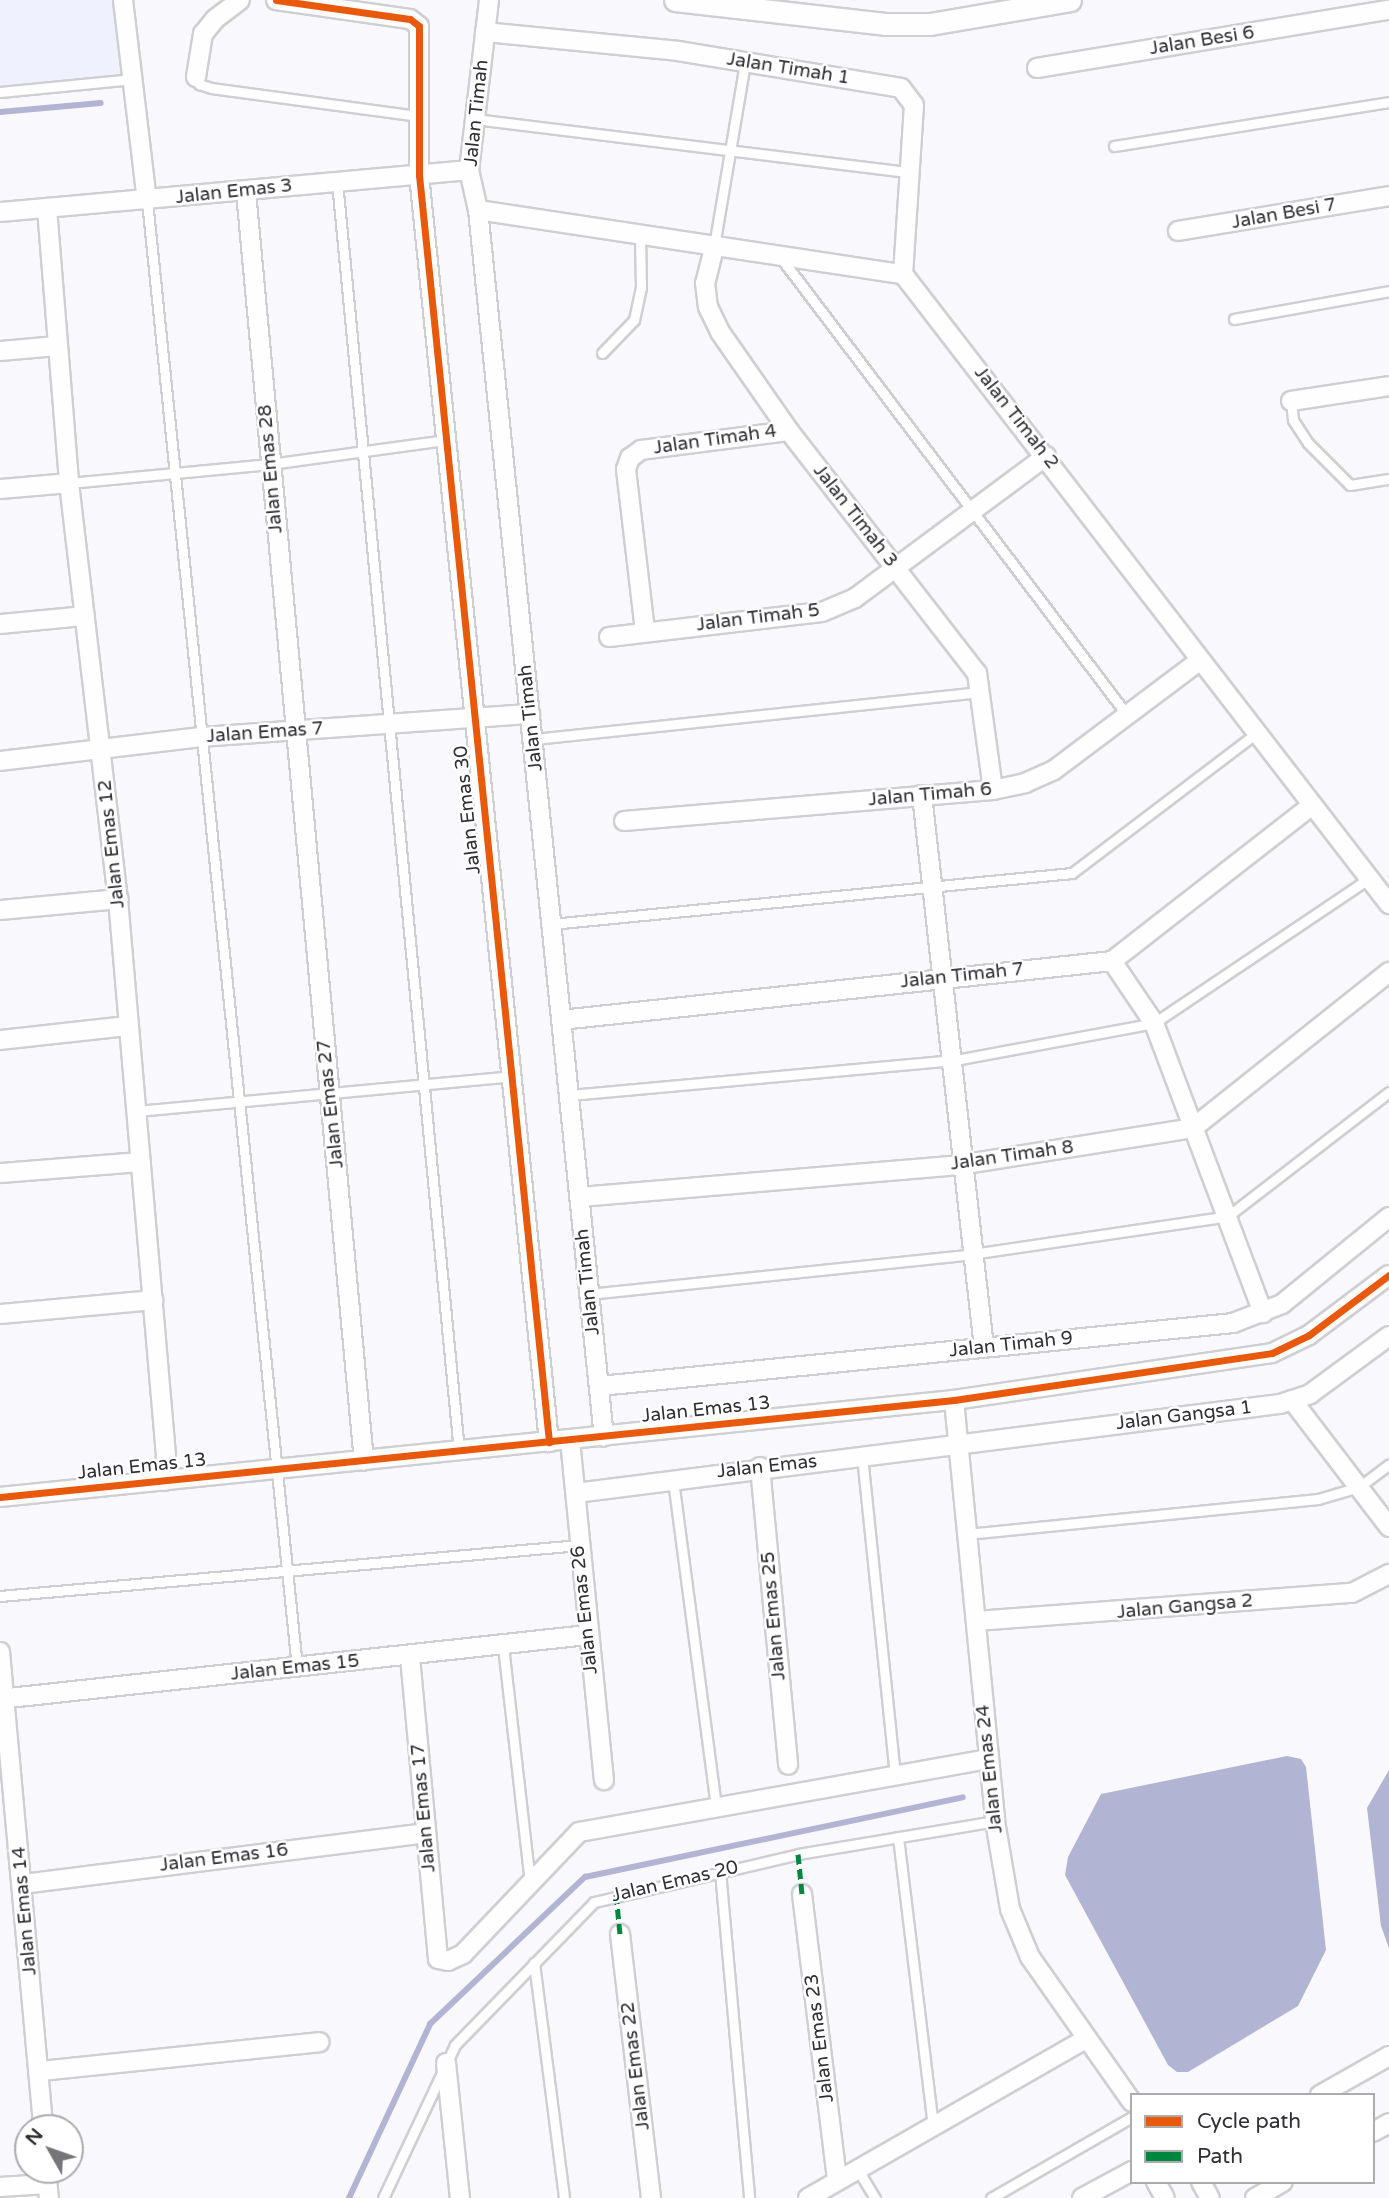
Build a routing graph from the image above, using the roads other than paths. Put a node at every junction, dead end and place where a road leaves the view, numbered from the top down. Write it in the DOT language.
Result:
graph roads {
  1 [pos="123,0"];
  2 [pos="240,0"];
  3 [pos="276,0"];
  4 [pos="488,0"];
  5 [pos="675,0"];
  6 [pos="1070,0"];
  7 [pos="1365,7"];
  8 [pos="1389,10"];
  9 [pos="485,32"];
  10 [pos="745,62"];
  11 [pos="1037,68"];
  12 [pos="195,77"];
  13 [pos="133,79"];
  14 [pos="0,92"];
  15 [pos="1389,102"];
  16 [pos="419,116"];
  17 [pos="475,120"];
  18 [pos="1114,146"];
  19 [pos="733,150"];
  20 [pos="469,170"];
  21 [pos="909,172"];
  22 [pos="419,175"];
  23 [pos="337,182"];
  24 [pos="246,192"];
  25 [pos="1389,196"];
  26 [pos="147,201"];
  27 [pos="47,208"];
  28 [pos="478,210"];
  29 [pos="0,212"];
  30 [pos="1178,232"];
  31 [pos="640,235"];
  32 [pos="714,248"];
  33 [pos="781,258"];
  34 [pos="903,274"];
  35 [pos="1389,291"];
  36 [pos="1234,319"];
  37 [pos="56,346"];
  38 [pos="0,351"];
  39 [pos="602,353"];
  40 [pos="1389,387"];
  41 [pos="1291,401"];
  42 [pos="789,430"];
  43 [pos="446,440"];
  44 [pos="364,452"];
  45 [pos="1046,456"];
  46 [pos="270,464"];
  47 [pos="175,472"];
  48 [pos="1389,479"];
  49 [pos="69,483"];
  50 [pos="0,489"];
  51 [pos="973,510"];
  52 [pos="895,567"];
  53 [pos="85,616"];
  54 [pos="0,624"];
  55 [pos="645,631"];
  56 [pos="609,637"];
  57 [pos="1198,662"];
  58 [pos="982,692"];
  59 [pos="530,714"];
  60 [pos="1126,715"];
  61 [pos="475,720"];
  62 [pos="389,725"];
  63 [pos="1255,734"];
  64 [pos="201,737"];
  65 [pos="294,738"];
  66 [pos="534,739"];
  67 [pos="103,749"];
  68 [pos="0,761"];
  69 [pos="993,790"];
  70 [pos="922,795"];
  71 [pos="1311,806"];
  72 [pos="624,821"];
  73 [pos="1368,879"];
  74 [pos="934,888"];
  75 [pos="118,899"];
  76 [pos="1389,904"];
  77 [pos="0,910"];
  78 [pos="551,924"];
  79 [pos="1112,961"];
  80 [pos="1389,972"];
  81 [pos="946,978"];
  82 [pos="561,1020"];
  83 [pos="1154,1023"];
  84 [pos="127,1026"];
  85 [pos="0,1040"];
  86 [pos="955,1060"];
  87 [pos="512,1076"];
  88 [pos="422,1084"];
  89 [pos="1389,1092"];
  90 [pos="331,1095"];
  91 [pos="569,1095"];
  92 [pos="237,1102"];
  93 [pos="136,1111"];
  94 [pos="1193,1128"];
  95 [pos="141,1162"];
  96 [pos="960,1165"];
  97 [pos="0,1173"];
  98 [pos="580,1197"];
  99 [pos="1228,1216"];
  100 [pos="1389,1217"];
  101 [pos="972,1254"];
  102 [pos="1389,1275"];
  103 [pos="588,1294"];
  104 [pos="153,1300"];
  105 [pos="1263,1313"];
  106 [pos="0,1314"];
  107 [pos="1389,1336"];
  108 [pos="984,1348"];
  109 [pos="600,1387"];
  110 [pos="954,1400"];
  111 [pos="1292,1400"];
  112 [pos="604,1437"];
  113 [pos="570,1440"];
  114 [pos="549,1442"];
  115 [pos="958,1443"];
  116 [pos="459,1451"];
  117 [pos="862,1456"];
  118 [pos="364,1461"];
  119 [pos="1389,1464"];
  120 [pos="760,1467"];
  121 [pos="276,1469"];
  122 [pos="673,1478"];
  123 [pos="164,1481"];
  124 [pos="1359,1487"];
  125 [pos="576,1493"];
  126 [pos="0,1497"];
  127 [pos="1389,1527"];
  128 [pos="967,1535"];
  129 [pos="579,1545"];
  130 [pos="285,1573"];
  131 [pos="1389,1574"];
  132 [pos="0,1596"];
  133 [pos="976,1620"];
  134 [pos="587,1635"];
  135 [pos="503,1646"];
  136 [pos="0,1652"];
  137 [pos="410,1657"];
  138 [pos="297,1668"];
  139 [pos="2,1698"];
  140 [pos="989,1759"];
  141 [pos="788,1765"];
  142 [pos="895,1774"];
  143 [pos="604,1780"];
  144 [pos="716,1808"];
  145 [pos="995,1821"];
  146 [pos="426,1833"];
  147 [pos="898,1837"];
  148 [pos="720,1871"];
  149 [pos="530,1882"];
  150 [pos="23,1884"];
  151 [pos="802,1894"];
  152 [pos="620,1934"];
  153 [pos="534,1963"];
  154 [pos="1086,2039"];
  155 [pos="319,2042"];
  156 [pos="1389,2056"];
  157 [pos="446,2063"];
  158 [pos="40,2071"];
  159 [pos="1324,2093"];
  160 [pos="1130,2099"];
  161 [pos="42,2114"];
  162 [pos="1130,2118"];
  163 [pos="933,2127"];
  164 [pos="858,2169"];
  165 [pos="1130,2172"];
  166 [pos="837,2181"];
  167 [pos="47,2184"];
  168 [pos="1280,2184"];
  169 [pos="0,2188"];
  170 [pos="383,2198"];
  171 [pos="460,2198"];
  172 [pos="564,2198"];
  173 [pos="651,2198"];
  174 [pos="749,2198"];
  175 [pos="808,2198"];
  176 [pos="875,2198"];
  177 [pos="990,2198"];
  178 [pos="1082,2198"];
  179 [pos="1255,2198"];
  1 -- 13 [label="street"];
  2 -- 12 [label="street"];
  3 -- 16 [label="street, Jalan Emas 30"];
  4 -- 9 [label="street, Jalan Timah"];
  5 -- 6 [label="street"];
  7 -- 8 [label="street, Jalan Besi 6"];
  7 -- 11 [label="street, Jalan Besi 6"];
  9 -- 10 [label="street, Jalan Timah 1"];
  9 -- 17 [label="street, Jalan Timah"];
  10 -- 19 [label="lane"];
  10 -- 21 [label="street, Jalan Timah 1"];
  12 -- 16 [label="lane"];
  13 -- 14 [label="lane"];
  13 -- 26 [label="street"];
  15 -- 18 [label="lane"];
  16 -- 22 [label="street, Jalan Emas 30"];
  17 -- 19 [label="lane"];
  17 -- 20 [label="street, Jalan Timah"];
  19 -- 21 [label="lane"];
  19 -- 32 [label="lane"];
  20 -- 22 [label="street, Jalan Emas 3"];
  20 -- 28 [label="street, Jalan Timah"];
  21 -- 34 [label="street, Jalan Timah 1"];
  22 -- 23 [label="street, Jalan Emas 3"];
  22 -- 43 [label="street, Jalan Emas 30"];
  23 -- 24 [label="street, Jalan Emas 3"];
  23 -- 44 [label="lane"];
  24 -- 26 [label="street, Jalan Emas 3"];
  24 -- 46 [label="street, Jalan Emas 28"];
  25 -- 30 [label="street, Jalan Besi 7"];
  26 -- 27 [label="street, Jalan Emas 3"];
  26 -- 47 [label="lane"];
  27 -- 29 [label="street, Jalan Emas 3"];
  27 -- 37 [label="street, Jalan Emas 12"];
  28 -- 31 [label="street"];
  28 -- 59 [label="street, Jalan Timah"];
  31 -- 32 [label="street"];
  31 -- 39 [label="lane"];
  32 -- 33 [label="street"];
  32 -- 42 [label="street, Jalan Timah 3"];
  33 -- 34 [label="street"];
  33 -- 51 [label="lane"];
  34 -- 45 [label="street, Jalan Timah 2"];
  35 -- 36 [label="lane"];
  37 -- 38 [label="street"];
  37 -- 49 [label="street, Jalan Emas 12"];
  40 -- 41 [label="street"];
  41 -- 48 [label="lane"];
  42 -- 52 [label="street, Jalan Timah 3"];
  42 -- 55 [label="street, Jalan Timah 4"];
  43 -- 44 [label="lane"];
  43 -- 61 [label="street, Jalan Emas 30"];
  44 -- 46 [label="lane"];
  44 -- 62 [label="lane"];
  45 -- 51 [label="street, Jalan Timah 5"];
  45 -- 57 [label="street, Jalan Timah 2"];
  46 -- 47 [label="lane"];
  46 -- 65 [label="street, Jalan Emas 28"];
  47 -- 49 [label="lane"];
  47 -- 64 [label="lane"];
  49 -- 50 [label="street"];
  49 -- 53 [label="street, Jalan Emas 12"];
  51 -- 52 [label="street, Jalan Timah 5"];
  51 -- 60 [label="lane"];
  52 -- 55 [label="street, Jalan Timah 5"];
  52 -- 58 [label="street, Jalan Timah 3"];
  53 -- 54 [label="street"];
  53 -- 67 [label="street, Jalan Emas 12"];
  55 -- 56 [label="street, Jalan Timah 5"];
  57 -- 60 [label="street, Jalan Timah 6"];
  57 -- 63 [label="street, Jalan Timah 2"];
  58 -- 66 [label="lane"];
  58 -- 69 [label="street, Jalan Timah 3"];
  59 -- 61 [label="street, Jalan Emas 7"];
  59 -- 66 [label="street, Jalan Timah"];
  60 -- 69 [label="street, Jalan Timah 6"];
  61 -- 62 [label="street, Jalan Emas 7"];
  61 -- 87 [label="street, Jalan Emas 30"];
  62 -- 65 [label="street, Jalan Emas 7"];
  62 -- 88 [label="lane"];
  63 -- 71 [label="street, Jalan Timah 2"];
  63 -- 74 [label="lane"];
  64 -- 65 [label="street, Jalan Emas 7"];
  64 -- 67 [label="street, Jalan Emas 7"];
  64 -- 92 [label="lane"];
  65 -- 90 [label="street, Jalan Emas 27"];
  66 -- 78 [label="street, Jalan Timah"];
  67 -- 68 [label="street, Jalan Emas 7"];
  67 -- 75 [label="street, Jalan Emas 12"];
  69 -- 70 [label="street, Jalan Timah 6"];
  70 -- 72 [label="street, Jalan Timah 6"];
  70 -- 74 [label="street"];
  71 -- 73 [label="street, Jalan Timah 2"];
  71 -- 79 [label="street"];
  73 -- 76 [label="street, Jalan Timah 2"];
  73 -- 83 [label="lane"];
  74 -- 78 [label="lane"];
  74 -- 81 [label="street"];
  75 -- 77 [label="street"];
  75 -- 84 [label="street, Jalan Emas 12"];
  78 -- 82 [label="street, Jalan Timah"];
  79 -- 81 [label="street, Jalan Timah 7"];
  79 -- 83 [label="street"];
  80 -- 94 [label="street, Jalan Timah 8"];
  81 -- 82 [label="street, Jalan Timah 7"];
  81 -- 86 [label="street"];
  82 -- 91 [label="street, Jalan Timah"];
  83 -- 86 [label="lane"];
  83 -- 94 [label="street"];
  84 -- 85 [label="street"];
  84 -- 93 [label="street, Jalan Emas 12"];
  86 -- 91 [label="lane"];
  86 -- 96 [label="street"];
  87 -- 88 [label="lane"];
  87 -- 114 [label="street, Jalan Emas 30"];
  88 -- 90 [label="lane"];
  88 -- 116 [label="lane"];
  89 -- 99 [label="lane"];
  90 -- 92 [label="lane"];
  90 -- 118 [label="street, Jalan Emas 27"];
  91 -- 98 [label="street, Jalan Timah"];
  92 -- 93 [label="lane"];
  92 -- 121 [label="lane"];
  93 -- 95 [label="street, Jalan Emas 12"];
  94 -- 96 [label="street, Jalan Timah 8"];
  94 -- 99 [label="street"];
  95 -- 97 [label="street"];
  95 -- 104 [label="street, Jalan Emas 12"];
  96 -- 98 [label="street, Jalan Timah 8"];
  96 -- 101 [label="street"];
  98 -- 103 [label="street, Jalan Timah"];
  99 -- 101 [label="lane"];
  99 -- 105 [label="street"];
  100 -- 105 [label="street, Jalan Timah 9"];
  101 -- 103 [label="lane"];
  101 -- 108 [label="street"];
  102 -- 110 [label="street, Jalan Emas 13"];
  103 -- 109 [label="street, Jalan Timah"];
  104 -- 106 [label="street"];
  104 -- 123 [label="street, Jalan Emas 12"];
  105 -- 108 [label="street, Jalan Timah 9"];
  107 -- 111 [label="street, Jalan Gangsa 1"];
  108 -- 109 [label="street, Jalan Timah 9"];
  109 -- 112 [label="street, Jalan Timah"];
  110 -- 112 [label="street, Jalan Emas 13"];
  110 -- 115 [label="street, Jalan Emas 24"];
  111 -- 115 [label="street, Jalan Gangsa 1"];
  111 -- 124 [label="street"];
  112 -- 113 [label="street, Jalan Emas 13"];
  113 -- 114 [label="street, Jalan Emas 13"];
  113 -- 125 [label="street, Jalan Emas 26"];
  114 -- 116 [label="street, Jalan Emas 13"];
  115 -- 117 [label="street, Jalan Emas"];
  115 -- 128 [label="street, Jalan Emas 24"];
  116 -- 118 [label="street, Jalan Emas 13"];
  117 -- 120 [label="street, Jalan Emas"];
  117 -- 142 [label="lane"];
  118 -- 121 [label="street, Jalan Emas 13"];
  119 -- 124 [label="lane"];
  120 -- 122 [label="street, Jalan Emas"];
  120 -- 141 [label="street, Jalan Emas 25"];
  121 -- 123 [label="street, Jalan Emas 13"];
  121 -- 130 [label="lane"];
  122 -- 125 [label="street, Jalan Emas"];
  122 -- 144 [label="lane"];
  123 -- 126 [label="street, Jalan Emas 13"];
  124 -- 127 [label="street"];
  124 -- 128 [label="lane"];
  125 -- 129 [label="street, Jalan Emas 26"];
  128 -- 133 [label="street, Jalan Emas 24"];
  129 -- 130 [label="lane"];
  129 -- 134 [label="street, Jalan Emas 26"];
  130 -- 132 [label="lane"];
  130 -- 138 [label="lane"];
  131 -- 133 [label="street, Jalan Gangsa 2"];
  133 -- 140 [label="street, Jalan Emas 24"];
  134 -- 135 [label="street, Jalan Emas 15"];
  134 -- 143 [label="street, Jalan Emas 26"];
  135 -- 137 [label="street, Jalan Emas 15"];
  135 -- 149 [label="lane"];
  136 -- 139 [label="street, Jalan Emas 14"];
  137 -- 138 [label="street, Jalan Emas 15"];
  137 -- 146 [label="street, Jalan Emas 17"];
  138 -- 139 [label="street, Jalan Emas 15"];
  139 -- 150 [label="street, Jalan Emas 14"];
  140 -- 142 [label="street"];
  140 -- 145 [label="street, Jalan Emas 24"];
  142 -- 144 [label="street"];
  144 -- 149 [label="street"];
  145 -- 147 [label="lane, Jalan Emas 20"];
  145 -- 154 [label="street, Jalan Emas 24"];
  146 -- 149 [label="street, Jalan Emas 17"];
  146 -- 150 [label="street, Jalan Emas 16"];
  147 -- 148 [label="lane, Jalan Emas 20"];
  147 -- 163 [label="lane"];
  148 -- 153 [label="lane, Jalan Emas 20"];
  148 -- 174 [label="lane"];
  150 -- 158 [label="street, Jalan Emas 14"];
  151 -- 166 [label="street, Jalan Emas 23"];
  152 -- 173 [label="street, Jalan Emas 22"];
  153 -- 157 [label="lane, Jalan Emas 20"];
  153 -- 172 [label="lane"];
  154 -- 160 [label="street, Jalan Emas 24"];
  154 -- 163 [label="street"];
  155 -- 158 [label="street"];
  156 -- 159 [label="street"];
  157 -- 170 [label="lane, Jalan Emas 20"];
  157 -- 171 [label="street"];
  158 -- 161 [label="street, Jalan Emas 14"];
  162 -- 177 [label="lane"];
  163 -- 164 [label="street"];
  164 -- 166 [label="street"];
  164 -- 176 [label="lane"];
  165 -- 178 [label="street"];
  166 -- 175 [label="street"];
  167 -- 169 [label="street"];
  168 -- 179 [label="street"];
}
